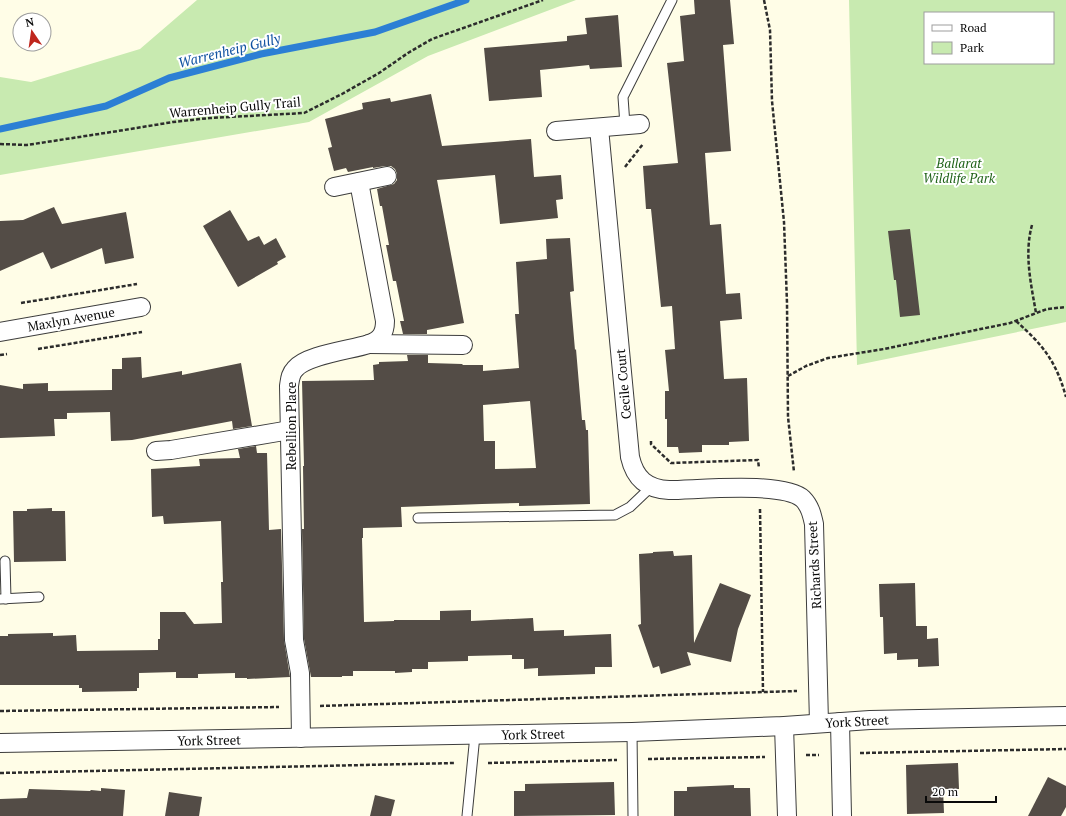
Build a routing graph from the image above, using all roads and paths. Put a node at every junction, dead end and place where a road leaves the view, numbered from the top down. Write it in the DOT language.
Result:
graph roads {
  1 [pos="542,0"];
  2 [pos="672,0"];
  3 [pos="764,0"];
  4 [pos="632,125"];
  5 [pos="599,128"];
  6 [pos="556,131"];
  7 [pos="644,143"];
  8 [pos="0,144"];
  9 [pos="625,173"];
  10 [pos="387,176"];
  11 [pos="359,182"];
  12 [pos="334,187"];
  13 [pos="1032,225"];
  14 [pos="137,284"];
  15 [pos="21,303"];
  16 [pos="141,307"];
  17 [pos="1066,307"];
  18 [pos="1036,313"];
  19 [pos="1016,321"];
  20 [pos="0,332"];
  21 [pos="142,332"];
  22 [pos="369,344"];
  23 [pos="463,345"];
  24 [pos="34,349"];
  25 [pos="12,353"];
  26 [pos="0,355"];
  27 [pos="788,376"];
  28 [pos="1066,396"];
  29 [pos="290,430"];
  30 [pos="651,436"];
  31 [pos="156,451"];
  32 [pos="651,487"];
  33 [pos="759,488"];
  34 [pos="795,494"];
  35 [pos="418,518"];
  36 [pos="5,561"];
  37 [pos="38,597"];
  38 [pos="3,599"];
  39 [pos="819,690"];
  40 [pos="763,692"];
  41 [pos="295,706"];
  42 [pos="0,711"];
  43 [pos="1066,716"];
  44 [pos="840,722"];
  45 [pos="819,723"];
  46 [pos="784,726"];
  47 [pos="632,732"];
  48 [pos="475,735"];
  49 [pos="295,739"];
  50 [pos="0,743"];
  51 [pos="1066,750"];
  52 [pos="840,754"];
  53 [pos="786,757"];
  54 [pos="632,760"];
  55 [pos="473,763"];
  56 [pos="0,773"];
  57 [pos="467,816"];
  58 [pos="633,816"];
  59 [pos="787,816"];
  60 [pos="842,816"];
  1 -- 8 [label="path, Warrenheip Gully Trail"];
  2 -- 4 [label="lane"];
  3 -- 27 [label="path"];
  4 -- 5 [label="street"];
  5 -- 6 [label="street"];
  5 -- 32 [label="street, Cecile Court"];
  7 -- 9 [label="path"];
  10 -- 11 [label="street"];
  11 -- 12 [label="street"];
  11 -- 22 [label="street, Rebellion Place"];
  13 -- 18 [label="path"];
  14 -- 15 [label="path"];
  16 -- 20 [label="street, Maxlyn Avenue"];
  17 -- 18 [label="path"];
  18 -- 19 [label="path"];
  19 -- 27 [label="path"];
  19 -- 28 [label="path"];
  21 -- 24 [label="path"];
  22 -- 23 [label="street"];
  22 -- 29 [label="street, Rebellion Place"];
  25 -- 26 [label="path"];
  27 -- 34 [label="path"];
  29 -- 31 [label="street"];
  29 -- 41 [label="street, Rebellion Place"];
  30 -- 33 [label="path"];
  32 -- 33 [label="street"];
  32 -- 35 [label="lane"];
  33 -- 34 [label="street"];
  33 -- 40 [label="path"];
  34 -- 39 [label="street, Richards Street"];
  36 -- 38 [label="lane"];
  37 -- 38 [label="lane"];
  39 -- 40 [label="path"];
  39 -- 45 [label="street, Richards Street"];
  40 -- 41 [label="path"];
  41 -- 42 [label="path"];
  41 -- 49 [label="street, Rebellion Place"];
  43 -- 44 [label="street, York Street"];
  44 -- 45 [label="street, York Street"];
  44 -- 52 [label="street"];
  45 -- 46 [label="street, York Street"];
  46 -- 47 [label="street, York Street"];
  46 -- 53 [label="street"];
  47 -- 48 [label="street, York Street"];
  47 -- 54 [label="lane"];
  48 -- 49 [label="street, York Street"];
  48 -- 55 [label="lane"];
  49 -- 50 [label="street, York Street"];
  51 -- 52 [label="path"];
  52 -- 53 [label="path"];
  52 -- 60 [label="street"];
  53 -- 54 [label="path"];
  53 -- 59 [label="street"];
  54 -- 55 [label="path"];
  54 -- 58 [label="lane"];
  55 -- 56 [label="path"];
  55 -- 57 [label="lane"];
}
